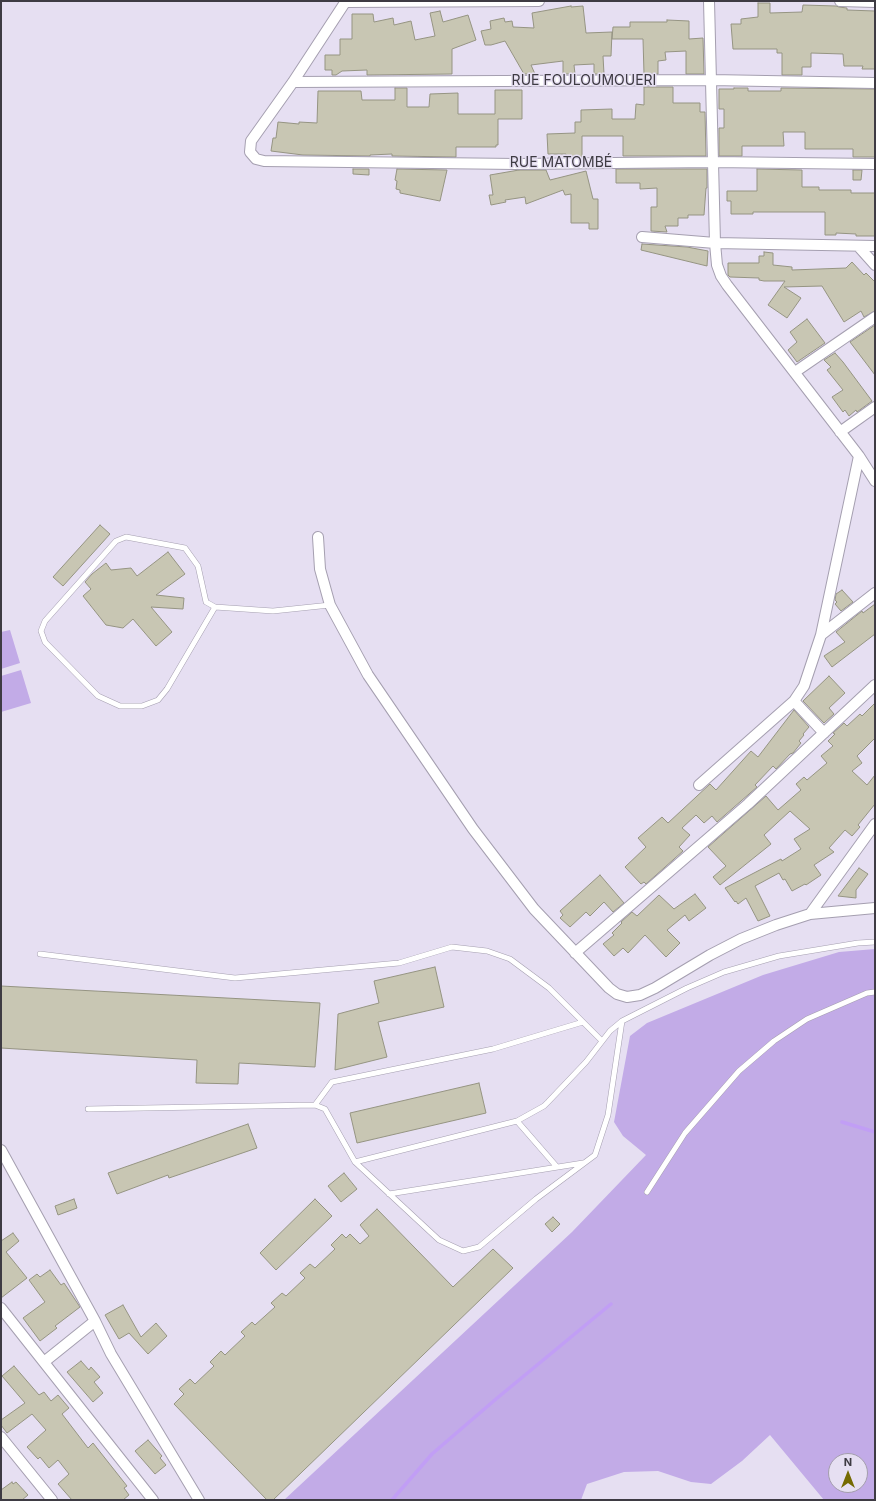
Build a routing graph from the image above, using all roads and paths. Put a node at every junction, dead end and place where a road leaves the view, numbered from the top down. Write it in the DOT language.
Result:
graph roads {
  1 [pos="346,1"];
  2 [pos="539,1"];
  3 [pos="709,1"];
  4 [pos="840,1"];
  5 [pos="875,2"];
  6 [pos="711,80"];
  7 [pos="293,82"];
  8 [pos="875,83"];
  9 [pos="713,162"];
  10 [pos="875,164"];
  11 [pos="642,237"];
  12 [pos="715,243"];
  13 [pos="858,246"];
  14 [pos="875,246"];
  15 [pos="875,265"];
  16 [pos="875,316"];
  17 [pos="795,372"];
  18 [pos="875,407"];
  19 [pos="840,432"];
  20 [pos="859,456"];
  21 [pos="875,481"];
  22 [pos="318,538"];
  23 [pos="875,593"];
  24 [pos="330,605"];
  25 [pos="215,607"];
  26 [pos="821,635"];
  27 [pos="875,685"];
  28 [pos="794,701"];
  29 [pos="824,733"];
  30 [pos="699,785"];
  31 [pos="875,824"];
  32 [pos="875,908"];
  33 [pos="810,914"];
  34 [pos="875,942"];
  35 [pos="575,953"];
  36 [pos="40,954"];
  37 [pos="875,992"];
  38 [pos="622,1021"];
  39 [pos="583,1022"];
  40 [pos="602,1041"];
  41 [pos="315,1105"];
  42 [pos="88,1109"];
  43 [pos="517,1120"];
  44 [pos="1,1150"];
  45 [pos="355,1162"];
  46 [pos="584,1162"];
  47 [pos="557,1167"];
  48 [pos="647,1192"];
  49 [pos="389,1194"];
  50 [pos="1,1308"];
  51 [pos="95,1321"];
  52 [pos="44,1362"];
  53 [pos="1,1437"];
  54 [pos="52,1500"];
  55 [pos="153,1500"];
  56 [pos="199,1500"];
  1 -- 2 [label="street"];
  1 -- 7 [label="street"];
  3 -- 6 [label="street"];
  4 -- 5 [label="street"];
  6 -- 7 [label="street, RUE FOULOUMOUERI"];
  6 -- 8 [label="street, RUE FOULOUMOUERI"];
  6 -- 9 [label="street"];
  7 -- 9 [label="street, RUE MATOMBÉ"];
  9 -- 10 [label="street, RUE MATOMBÉ"];
  9 -- 12 [label="street"];
  11 -- 12 [label="street"];
  12 -- 13 [label="street"];
  12 -- 17 [label="street"];
  13 -- 14 [label="street"];
  13 -- 15 [label="street"];
  16 -- 17 [label="street"];
  17 -- 19 [label="street"];
  18 -- 19 [label="street"];
  19 -- 20 [label="street"];
  20 -- 21 [label="street"];
  20 -- 26 [label="street"];
  22 -- 24 [label="street"];
  23 -- 26 [label="street"];
  24 -- 25 [label="lane"];
  24 -- 35 [label="street"];
  25 -- 25 [label="lane"];
  26 -- 28 [label="street"];
  27 -- 29 [label="street"];
  28 -- 29 [label="street"];
  28 -- 30 [label="street"];
  29 -- 35 [label="street"];
  31 -- 33 [label="street"];
  32 -- 33 [label="street"];
  33 -- 35 [label="street"];
  34 -- 38 [label="lane"];
  36 -- 39 [label="lane"];
  37 -- 48 [label="lane"];
  38 -- 40 [label="lane"];
  38 -- 46 [label="lane"];
  39 -- 40 [label="lane"];
  39 -- 41 [label="lane"];
  40 -- 43 [label="lane"];
  41 -- 42 [label="lane"];
  41 -- 45 [label="lane"];
  43 -- 45 [label="lane"];
  43 -- 47 [label="lane"];
  44 -- 51 [label="street"];
  45 -- 49 [label="lane"];
  46 -- 47 [label="lane"];
  46 -- 49 [label="lane"];
  47 -- 49 [label="lane"];
  50 -- 52 [label="street"];
  51 -- 52 [label="street"];
  51 -- 56 [label="street"];
  52 -- 55 [label="street"];
  53 -- 54 [label="street"];
}
